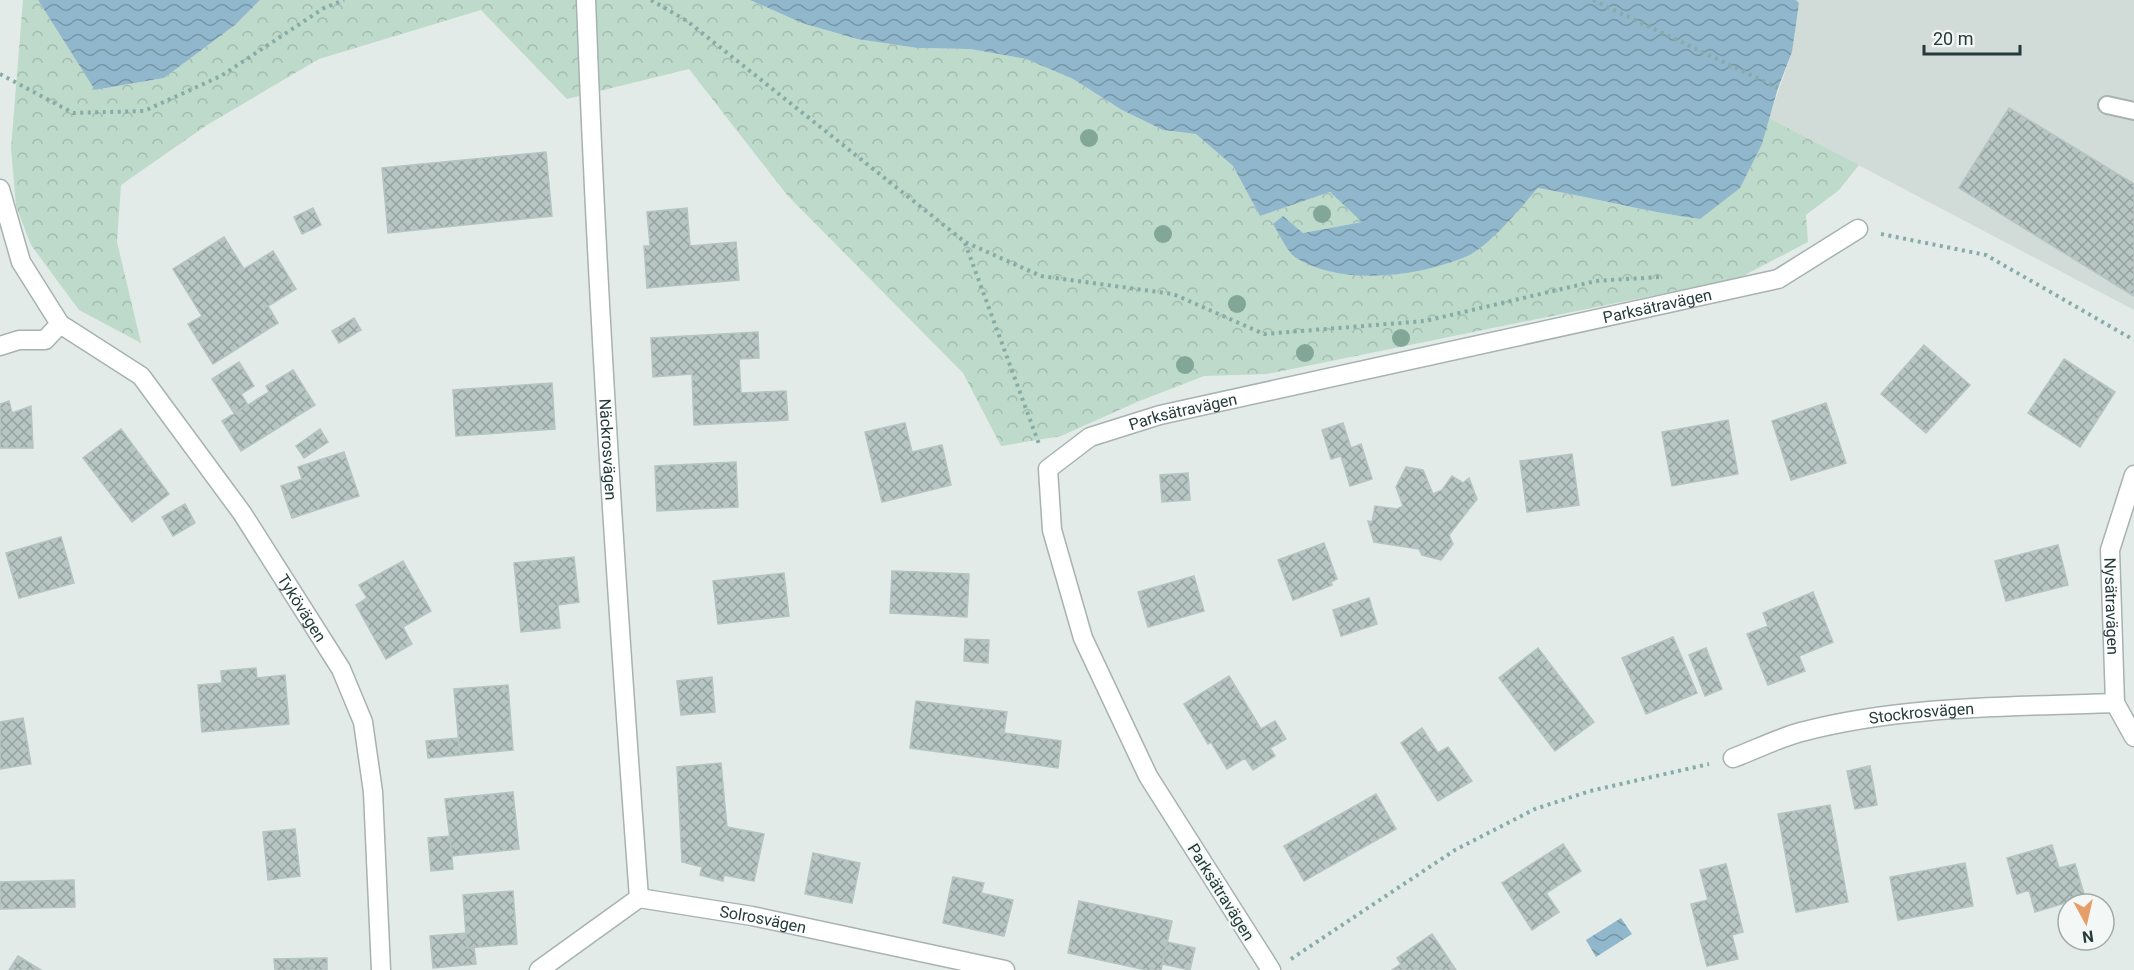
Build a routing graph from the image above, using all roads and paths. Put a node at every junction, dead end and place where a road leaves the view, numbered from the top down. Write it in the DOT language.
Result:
graph roads {
  1 [pos="344,0"];
  2 [pos="586,0"];
  3 [pos="651,0"];
  4 [pos="1593,0"];
  5 [pos="0,74"];
  6 [pos="1778,88"];
  7 [pos="2107,105"];
  8 [pos="2134,111"];
  9 [pos="0,189"];
  10 [pos="1858,229"];
  11 [pos="964,242"];
  12 [pos="1663,277"];
  13 [pos="60,324"];
  14 [pos="2134,340"];
  15 [pos="0,346"];
  16 [pos="1048,469"];
  17 [pos="2134,476"];
  18 [pos="2115,703"];
  19 [pos="2134,737"];
  20 [pos="1733,758"];
  21 [pos="639,898"];
  22 [pos="1277,967"];
  23 [pos="381,970"];
  24 [pos="539,970"];
  25 [pos="1005,970"];
  1 -- 5 [label="path"];
  2 -- 21 [label="street, Näckrosvägen"];
  3 -- 11 [label="path"];
  4 -- 6 [label="path"];
  7 -- 8 [label="lane"];
  9 -- 13 [label="street, Tykövägen"];
  10 -- 14 [label="path"];
  10 -- 16 [label="street, Parksätravägen"];
  11 -- 12 [label="path"];
  11 -- 16 [label="path"];
  13 -- 15 [label="street"];
  13 -- 23 [label="street, Tykövägen"];
  16 -- 22 [label="street, Parksätravägen"];
  17 -- 18 [label="street, Nysätravägen"];
  18 -- 19 [label="street, Nysätravägen"];
  18 -- 20 [label="street, Stockrosvägen"];
  20 -- 22 [label="path"];
  21 -- 24 [label="street"];
  21 -- 25 [label="street, Solrosvägen"];
}
